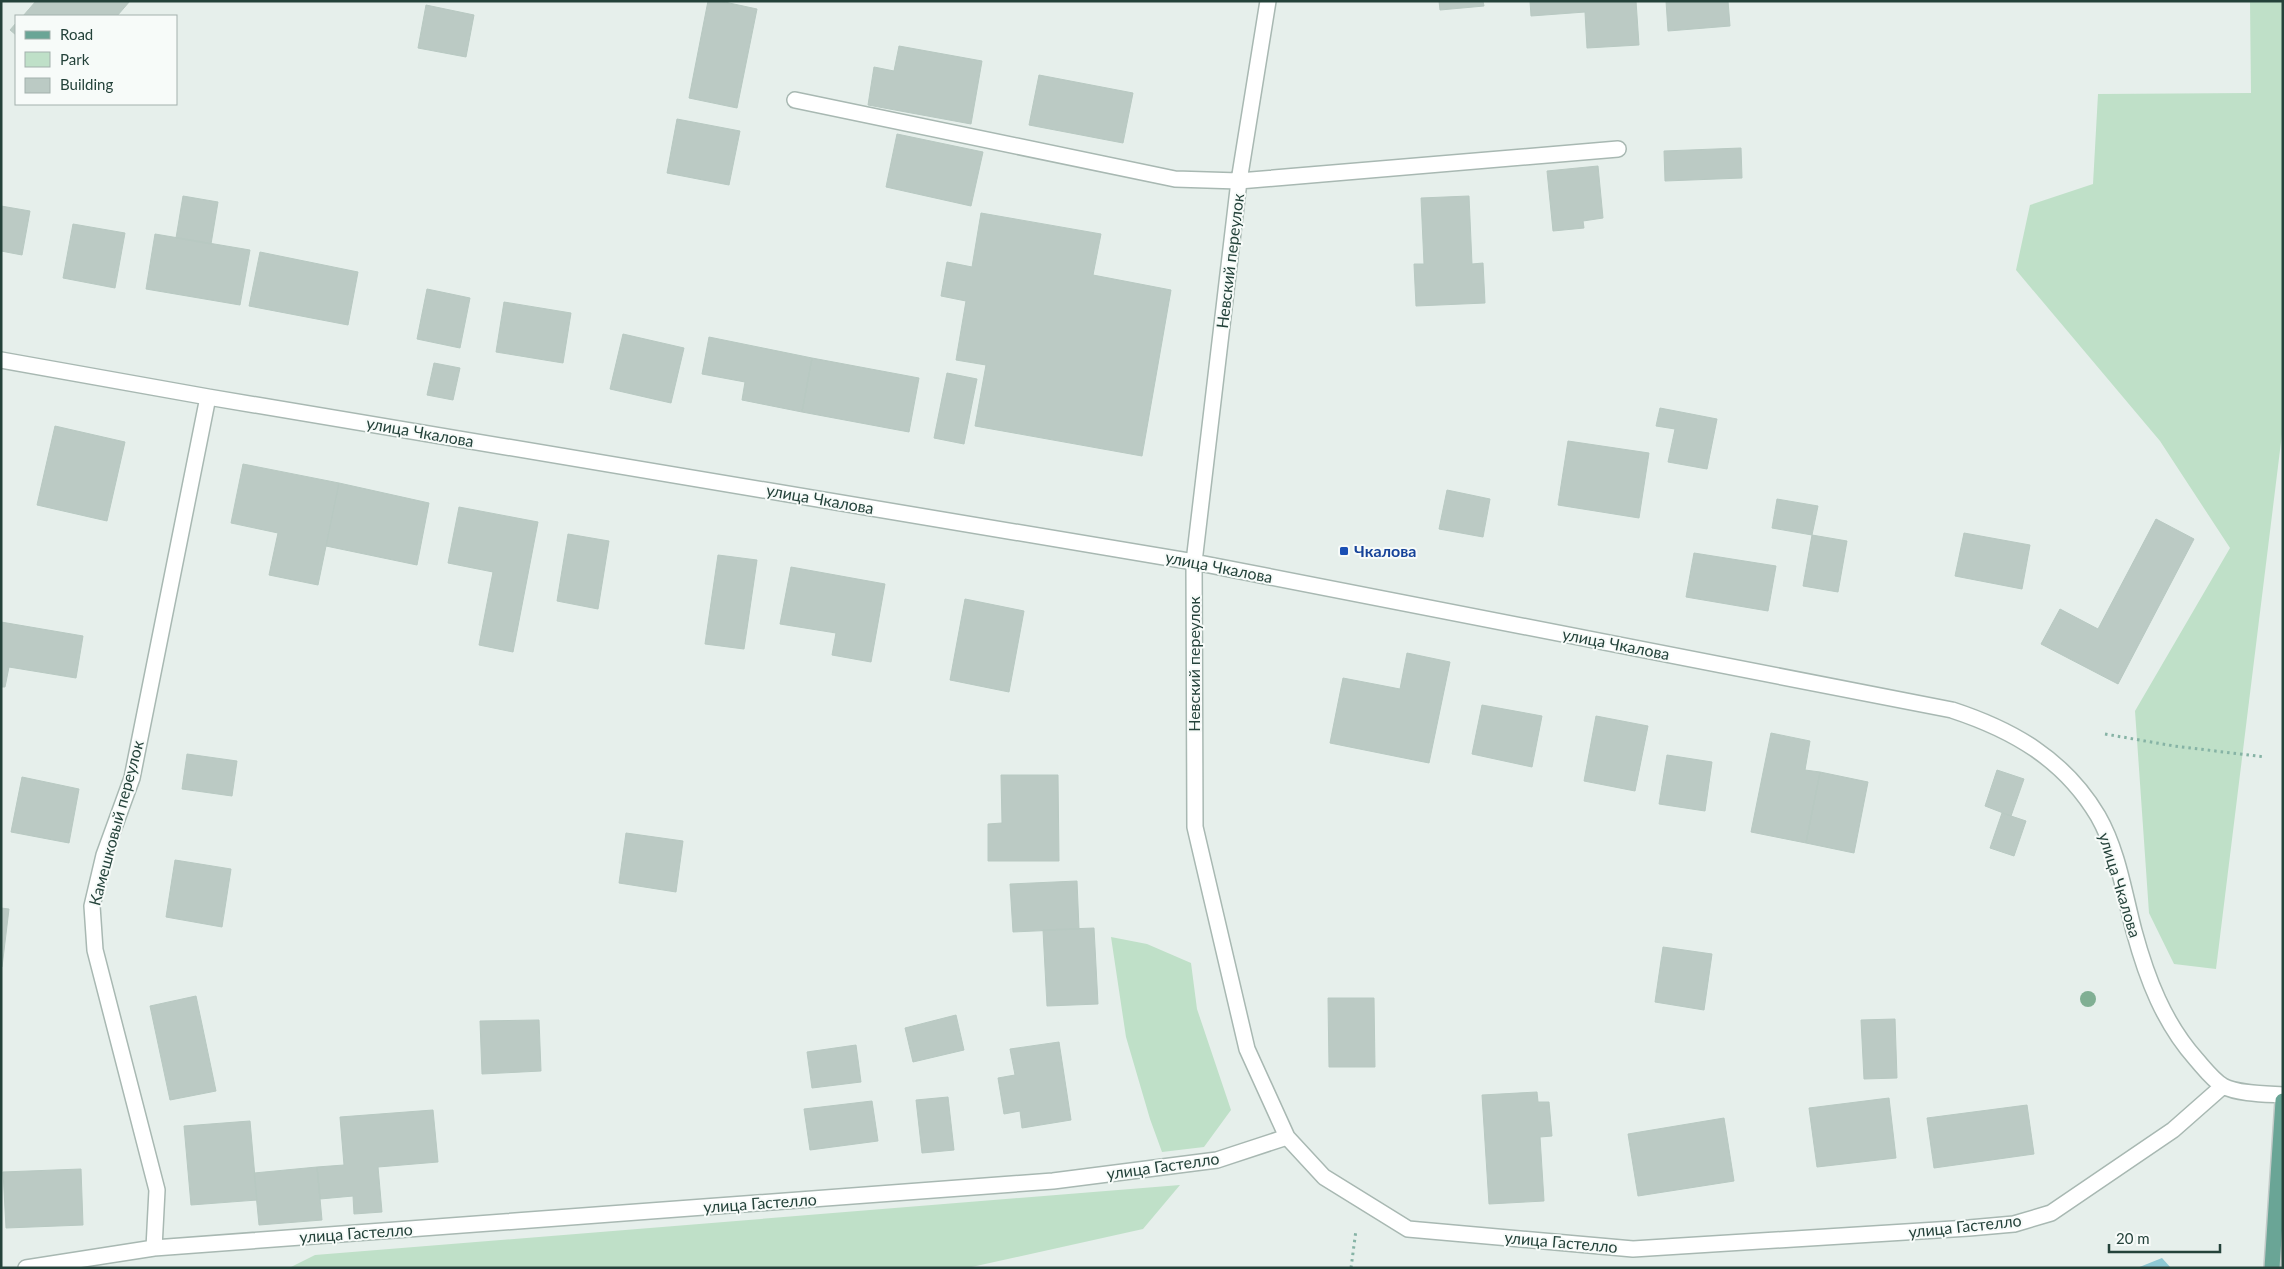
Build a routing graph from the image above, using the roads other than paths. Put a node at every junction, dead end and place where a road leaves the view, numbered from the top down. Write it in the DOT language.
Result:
graph roads {
  1 [pos="1268,1"];
  2 [pos="795,100"];
  3 [pos="1618,149"];
  4 [pos="1239,181"];
  5 [pos="1,360"];
  6 [pos="208,397"];
  7 [pos="1194,562"];
  8 [pos="2223,1086"];
  9 [pos="2283,1095"];
  10 [pos="2283,1101"];
  11 [pos="1287,1137"];
  12 [pos="154,1248"];
  13 [pos="26,1268"];
  14 [pos="2272,1268"];
  1 -- 4 [label="street, Невский переулок"];
  2 -- 4 [label="street"];
  3 -- 4 [label="street"];
  4 -- 7 [label="street, Невский переулок"];
  5 -- 6 [label="street, улица Чкалова"];
  6 -- 7 [label="street, улица Чкалова"];
  6 -- 12 [label="street, Камешковый переулок"];
  7 -- 8 [label="street, улица Чкалова"];
  7 -- 11 [label="street, Невский переулок"];
  8 -- 9 [label="street"];
  8 -- 11 [label="street, улица Гастелло"];
  10 -- 14 [label="main road"];
  11 -- 12 [label="street, улица Гастелло"];
  12 -- 13 [label="street, улица Гастелло"];
}
